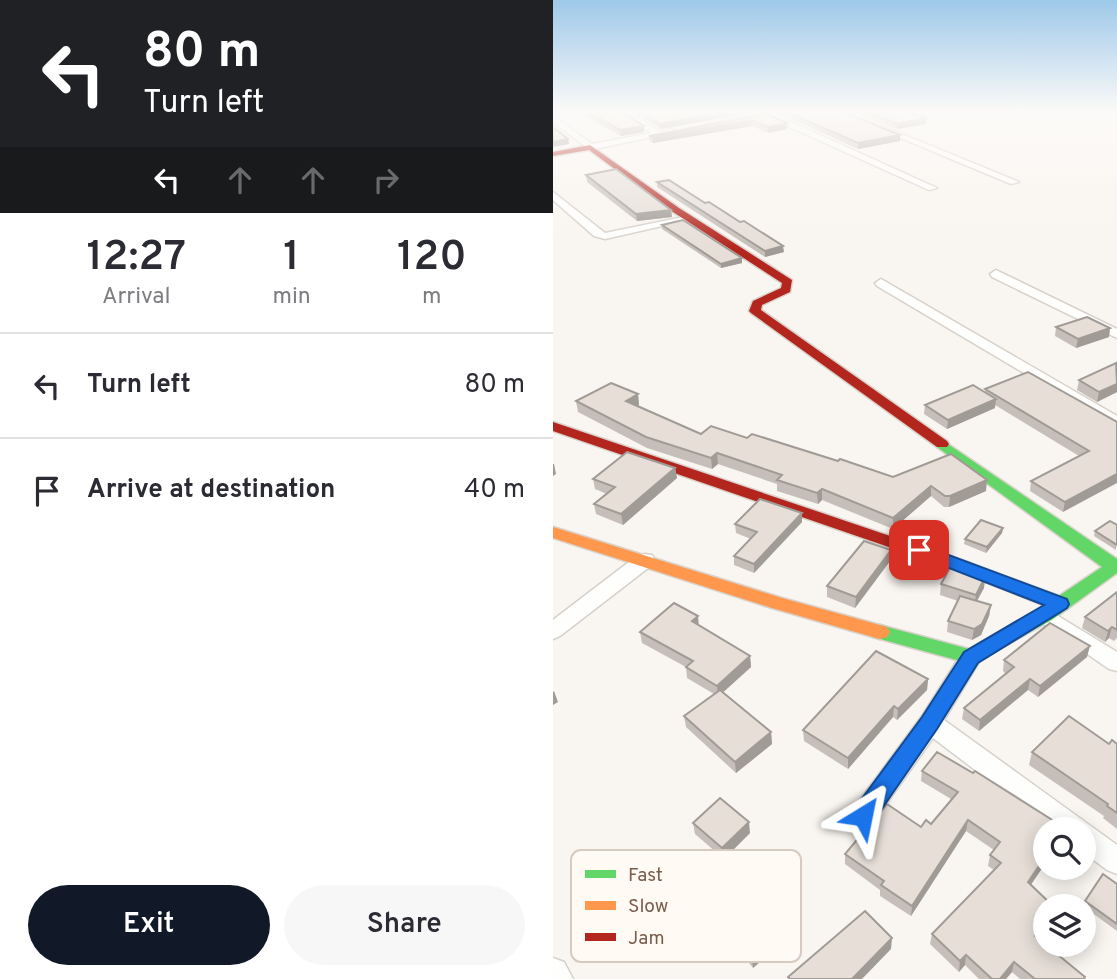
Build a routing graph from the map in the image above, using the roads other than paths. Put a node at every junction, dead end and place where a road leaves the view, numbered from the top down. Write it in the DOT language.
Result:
graph roads {
  1 [pos="603,157"];
  2 [pos="862,157"];
  3 [pos="952,157"];
  4 [pos="1014,182"];
  5 [pos="932,188"];
  6 [pos="553,195"];
  7 [pos="688,219"];
  8 [pos="996,274"];
  9 [pos="881,283"];
  10 [pos="1117,334"];
  11 [pos="1117,423"];
  12 [pos="553,426"];
  13 [pos="553,531"];
  14 [pos="645,560"];
  15 [pos="1116,566"];
  16 [pos="1053,609"];
  17 [pos="553,631"];
  18 [pos="971,657"];
  19 [pos="1117,663"];
  20 [pos="930,723"];
  21 [pos="863,816"];
  22 [pos="1057,817"];
  23 [pos="1096,845"];
  24 [pos="1117,860"];
  25 [pos="553,972"];
  26 [pos="558,979"];
  1 -- 7 [label="street"];
  2 -- 5 [label="street"];
  3 -- 4 [label="street"];
  6 -- 7 [label="street"];
  7 -- 15 [label="street"];
  8 -- 10 [label="street"];
  9 -- 11 [label="street"];
  12 -- 16 [label="street"];
  13 -- 14 [label="street"];
  14 -- 17 [label="street"];
  14 -- 18 [label="street"];
  15 -- 16 [label="street"];
  16 -- 18 [label="street"];
  16 -- 19 [label="street"];
  18 -- 20 [label="street"];
  20 -- 21 [label="street"];
  20 -- 22 [label="street"];
  23 -- 24 [label="street"];
  25 -- 26 [label="street"];
}
